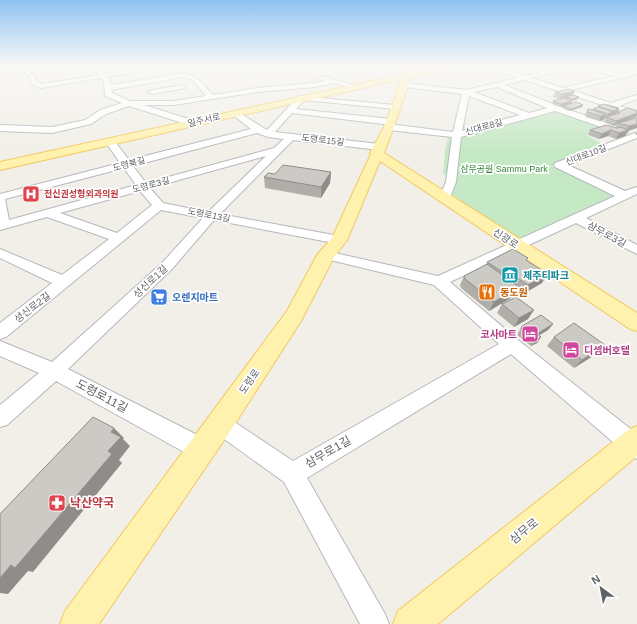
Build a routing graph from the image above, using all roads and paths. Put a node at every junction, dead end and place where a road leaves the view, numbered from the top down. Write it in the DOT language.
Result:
graph roads {
  1 [pos="108,94"];
  2 [pos="209,94"];
  3 [pos="234,94"];
  4 [pos="319,94"];
  5 [pos="379,94"];
  6 [pos="394,94"];
  7 [pos="401,94"];
  8 [pos="402,94"];
  9 [pos="466,94"];
  10 [pos="472,94"];
  11 [pos="521,94"];
  12 [pos="577,94"];
  13 [pos="637,97"];
  14 [pos="212,98"];
  15 [pos="302,98"];
  16 [pos="130,99"];
  17 [pos="611,105"];
  18 [pos="555,108"];
  19 [pos="290,111"];
  20 [pos="236,113"];
  21 [pos="636,113"];
  22 [pos="527,115"];
  23 [pos="578,116"];
  24 [pos="192,123"];
  25 [pos="0,128"];
  26 [pos="263,132"];
  27 [pos="457,135"];
  28 [pos="292,136"];
  29 [pos="636,137"];
  30 [pos="110,141"];
  31 [pos="278,150"];
  32 [pos="377,150"];
  33 [pos="127,164"];
  34 [pos="0,166"];
  35 [pos="143,187"];
  36 [pos="637,190"];
  37 [pos="624,196"];
  38 [pos="0,197"];
  39 [pos="445,198"];
  40 [pos="0,201"];
  41 [pos="159,206"];
  42 [pos="48,213"];
  43 [pos="211,216"];
  44 [pos="576,218"];
  45 [pos="2,225"];
  46 [pos="120,238"];
  47 [pos="517,245"];
  48 [pos="333,247"];
  49 [pos="637,250"];
  50 [pos="0,253"];
  51 [pos="439,281"];
  52 [pos="64,282"];
  53 [pos="637,323"];
  54 [pos="0,332"];
  55 [pos="512,345"];
  56 [pos="0,348"];
  57 [pos="54,370"];
  58 [pos="0,418"];
  59 [pos="220,424"];
  60 [pos="635,443"];
  61 [pos="201,449"];
  62 [pos="292,474"];
  63 [pos="78,624"];
  64 [pos="374,624"];
  65 [pos="411,624"];
  1 -- 16 [label="street"];
  2 -- 14 [label="street"];
  3 -- 14 [label="street"];
  4 -- 15 [label="main road, 일주서로"];
  5 -- 15 [label="street"];
  6 -- 19 [label="street"];
  7 -- 32 [label="main road, 도령로"];
  8 -- 27 [label="street, 신대로8길"];
  9 -- 27 [label="street"];
  10 -- 22 [label="street"];
  11 -- 18 [label="street"];
  12 -- 17 [label="street"];
  13 -- 17 [label="street"];
  14 -- 16 [label="street"];
  15 -- 19 [label="street"];
  15 -- 20 [label="main road, 일주서로"];
  16 -- 24 [label="street"];
  16 -- 25 [label="street"];
  17 -- 21 [label="street"];
  17 -- 23 [label="street"];
  18 -- 22 [label="street, 신대로8길"];
  18 -- 23 [label="street"];
  19 -- 26 [label="street"];
  20 -- 24 [label="main road, 일주서로"];
  20 -- 26 [label="street"];
  22 -- 27 [label="street, 신대로8길"];
  23 -- 29 [label="street"];
  24 -- 30 [label="main road, 일주서로"];
  26 -- 28 [label="street, 도령로15길"];
  26 -- 33 [label="street, 도령북길"];
  27 -- 39 [label="street"];
  28 -- 31 [label="street, 성신로1길"];
  28 -- 32 [label="street, 도령로15길"];
  29 -- 37 [label="street, 신대로10길"];
  30 -- 33 [label="street"];
  30 -- 34 [label="main road, 일주서로"];
  31 -- 35 [label="street, 도령로3길"];
  31 -- 43 [label="street, 성신로1길"];
  32 -- 39 [label="main road, 신광로"];
  32 -- 48 [label="main road, 도령로"];
  33 -- 35 [label="street"];
  33 -- 38 [label="street, 도령북길"];
  35 -- 41 [label="street"];
  35 -- 42 [label="street, 도령로3길"];
  36 -- 37 [label="street"];
  37 -- 44 [label="street"];
  39 -- 47 [label="main road, 신광로"];
  40 -- 45 [label="street"];
  41 -- 43 [label="street, 도령로13길"];
  41 -- 46 [label="street, 성신로2길"];
  42 -- 45 [label="street, 도령로3길"];
  42 -- 46 [label="street"];
  43 -- 48 [label="street, 도령로13길"];
  43 -- 57 [label="street, 성신로1길"];
  44 -- 47 [label="street"];
  44 -- 49 [label="street, 삼무로3길"];
  46 -- 52 [label="street, 성신로2길"];
  47 -- 51 [label="street"];
  47 -- 53 [label="main road, 신광로"];
  48 -- 51 [label="street"];
  48 -- 59 [label="main road, 도령로"];
  50 -- 52 [label="street, 성신로2길"];
  51 -- 55 [label="street"];
  52 -- 54 [label="street, 성신로2길"];
  55 -- 60 [label="street"];
  55 -- 62 [label="street, 삼무로1길"];
  56 -- 57 [label="street, 도령로11길"];
  57 -- 58 [label="street, 성신로1길"];
  57 -- 61 [label="street, 도령로11길"];
  59 -- 61 [label="main road, 도령로"];
  59 -- 62 [label="street"];
  60 -- 65 [label="main road, 삼무로"];
  61 -- 63 [label="main road, 도령로"];
  62 -- 64 [label="street"];
}
